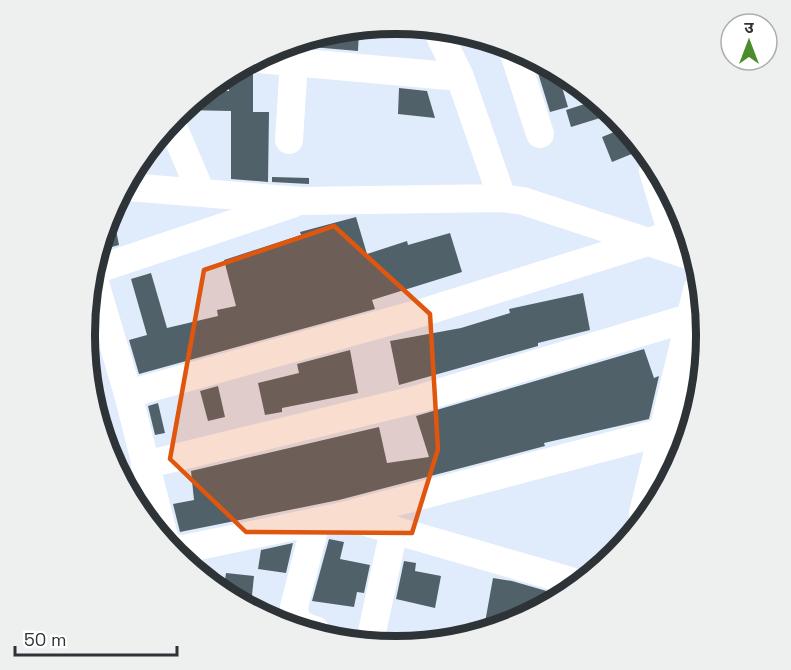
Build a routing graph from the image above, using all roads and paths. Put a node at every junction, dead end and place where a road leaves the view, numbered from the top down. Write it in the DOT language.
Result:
graph roads {
  1 [pos="441,38"];
  2 [pos="274,60"];
  3 [pos="516,60"];
  4 [pos="294,62"];
  5 [pos="460,77"];
  6 [pos="175,132"];
  7 [pos="540,134"];
  8 [pos="289,140"];
  9 [pos="134,187"];
  10 [pos="657,187"];
  11 [pos="200,190"];
  12 [pos="502,198"];
  13 [pos="301,201"];
  14 [pos="669,235"];
  15 [pos="683,249"];
  16 [pos="103,267"];
  17 [pos="98,294"];
  18 [pos="694,303"];
  19 [pos="689,318"];
  20 [pos="128,394"];
  21 [pos="663,432"];
  22 [pos="145,465"];
  23 [pos="646,500"];
  24 [pos="343,516"];
  25 [pos="160,521"];
  26 [pos="316,522"];
  27 [pos="394,530"];
  28 [pos="185,549"];
  29 [pos="568,580"];
  30 [pos="295,618"];
  31 [pos="371,635"];
  1 -- 5 [label="street"];
  2 -- 4 [label="street"];
  3 -- 7 [label="street"];
  4 -- 5 [label="street"];
  4 -- 8 [label="street"];
  5 -- 12 [label="street"];
  6 -- 11 [label="street"];
  9 -- 11 [label="street"];
  10 -- 14 [label="street"];
  11 -- 13 [label="street"];
  12 -- 13 [label="street"];
  12 -- 14 [label="street"];
  13 -- 16 [label="street"];
  14 -- 15 [label="street"];
  14 -- 20 [label="street"];
  17 -- 20 [label="street"];
  18 -- 19 [label="street"];
  19 -- 21 [label="street"];
  19 -- 22 [label="street"];
  20 -- 22 [label="street"];
  21 -- 23 [label="street"];
  21 -- 24 [label="street"];
  22 -- 25 [label="street"];
  24 -- 26 [label="street"];
  24 -- 27 [label="street"];
  26 -- 28 [label="street"];
  26 -- 30 [label="street"];
  27 -- 29 [label="street"];
  27 -- 31 [label="street"];
}
